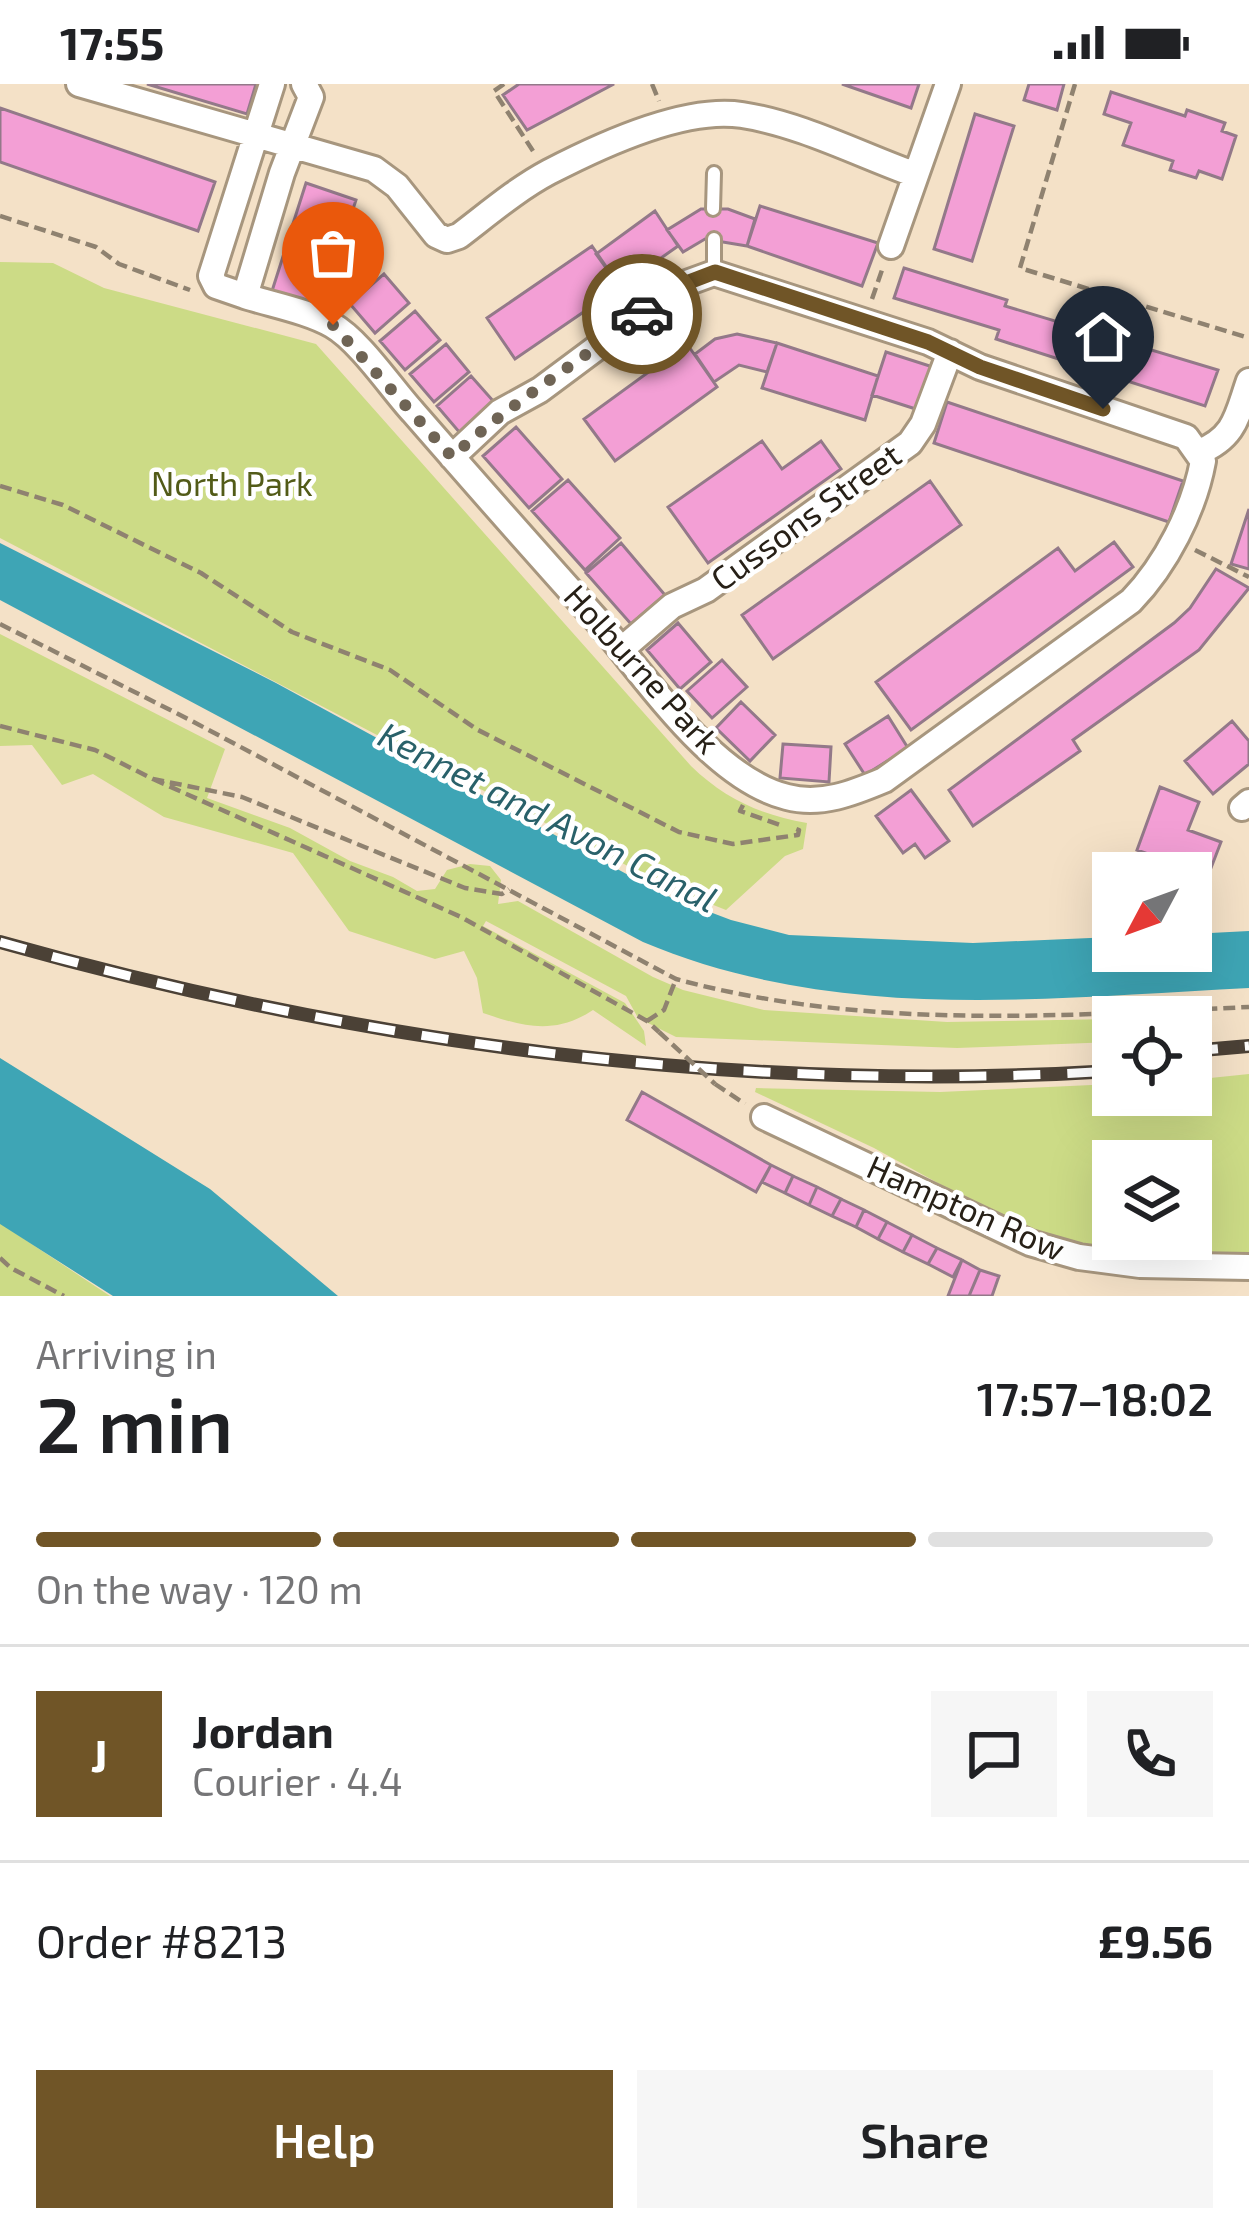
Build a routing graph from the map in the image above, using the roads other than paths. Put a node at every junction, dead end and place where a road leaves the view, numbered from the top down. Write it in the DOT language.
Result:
graph roads {
  1 [pos="79,84"];
  2 [pos="272,84"];
  3 [pos="304,84"];
  4 [pos="948,84"];
  5 [pos="254,137"];
  6 [pos="292,146"];
  7 [pos="714,173"];
  8 [pos="916,175"];
  9 [pos="713,208"];
  10 [pos="714,239"];
  11 [pos="890,246"];
  12 [pos="715,272"];
  13 [pos="245,296"];
  14 [pos="950,352"];
  15 [pos="1249,381"];
  16 [pos="1192,445"];
  17 [pos="452,457"];
  18 [pos="622,649"];
  19 [pos="754,1110"];
  20 [pos="1249,1267"];
  1 -- 5 [label="street"];
  2 -- 5 [label="street"];
  3 -- 6 [label="street"];
  4 -- 8 [label="street"];
  5 -- 6 [label="street"];
  5 -- 13 [label="street"];
  6 -- 8 [label="street"];
  6 -- 13 [label="street"];
  7 -- 9 [label="lane"];
  8 -- 11 [label="street"];
  10 -- 12 [label="lane"];
  12 -- 14 [label="street"];
  12 -- 17 [label="street"];
  13 -- 17 [label="street, Holburne Park"];
  14 -- 16 [label="street"];
  14 -- 18 [label="street, Cussons Street"];
  15 -- 16 [label="street"];
  16 -- 18 [label="street, Holburne Park"];
  17 -- 18 [label="street, Holburne Park"];
  19 -- 20 [label="street, Hampton Row"];
}
